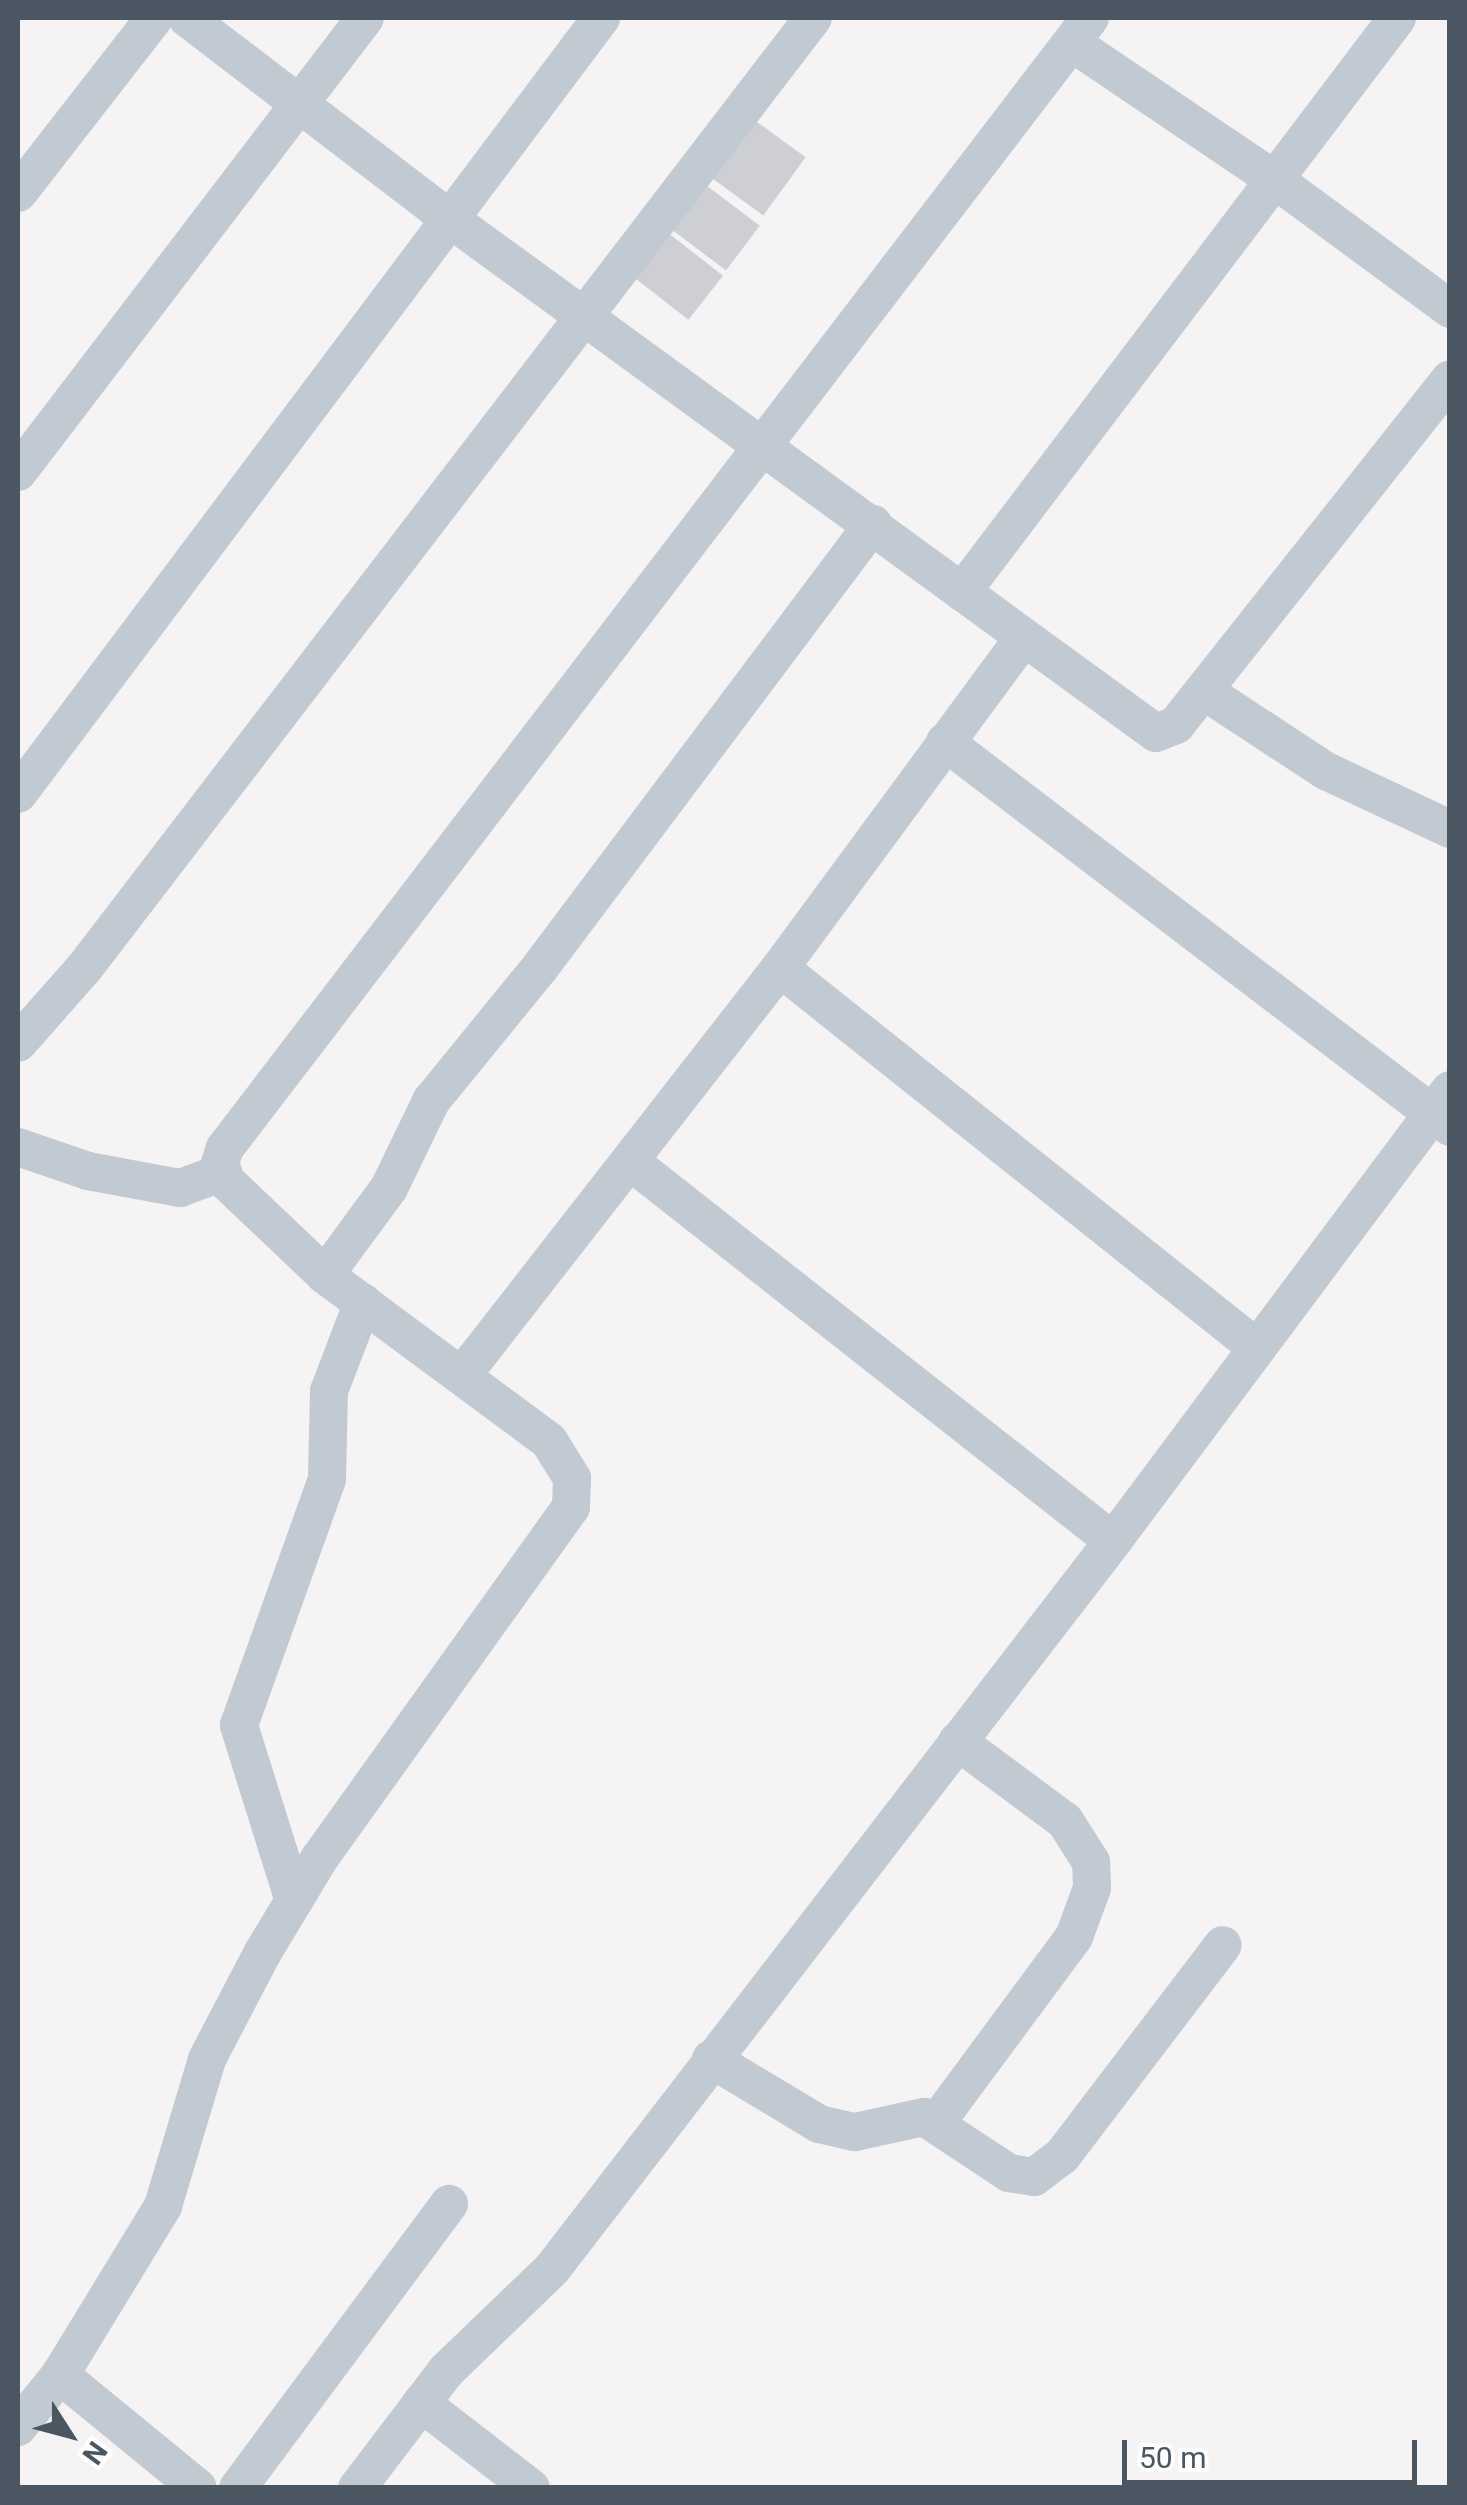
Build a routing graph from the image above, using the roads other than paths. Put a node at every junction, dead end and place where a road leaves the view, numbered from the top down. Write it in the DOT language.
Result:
graph roads {
  1 [pos="154,18"];
  2 [pos="187,18"];
  3 [pos="365,18"];
  4 [pos="602,18"];
  5 [pos="813,18"];
  6 [pos="1398,18"];
  7 [pos="1081,30"];
  8 [pos="300,104"];
  9 [pos="1278,182"];
  10 [pos="18,192"];
  11 [pos="450,219"];
  12 [pos="1450,309"];
  13 [pos="586,314"];
  14 [pos="1450,378"];
  15 [pos="761,446"];
  16 [pos="18,472"];
  17 [pos="873,524"];
  18 [pos="962,592"];
  19 [pos="1024,638"];
  20 [pos="1204,690"];
  21 [pos="945,742"];
  22 [pos="18,794"];
  23 [pos="1450,830"];
  24 [pos="780,968"];
  25 [pos="18,1043"];
  26 [pos="1443,1110"];
  27 [pos="18,1147"];
  28 [pos="631,1162"];
  29 [pos="221,1173"];
  30 [pos="325,1275"];
  31 [pos="363,1302"];
  32 [pos="1257,1348"];
  33 [pos="464,1373"];
  34 [pos="1112,1541"];
  35 [pos="957,1740"];
  36 [pos="294,1901"];
  37 [pos="1223,1945"];
  38 [pos="711,2059"];
  39 [pos="937,2122"];
  40 [pos="449,2204"];
  41 [pos="60,2376"];
  42 [pos="421,2403"];
  43 [pos="18,2427"];
  44 [pos="198,2488"];
  45 [pos="238,2488"];
  46 [pos="356,2488"];
  47 [pos="531,2488"];
  1 -- 10 [label="street"];
  2 -- 8 [label="street"];
  3 -- 8 [label="street"];
  4 -- 11 [label="street"];
  5 -- 13 [label="street"];
  6 -- 9 [label="street"];
  7 -- 9 [label="street"];
  7 -- 15 [label="street"];
  8 -- 11 [label="street"];
  8 -- 16 [label="street"];
  9 -- 12 [label="street"];
  9 -- 18 [label="street"];
  11 -- 13 [label="street"];
  11 -- 22 [label="street"];
  13 -- 15 [label="street"];
  13 -- 25 [label="street"];
  14 -- 20 [label="street"];
  15 -- 17 [label="street"];
  15 -- 29 [label="street"];
  17 -- 18 [label="street"];
  17 -- 30 [label="street"];
  18 -- 19 [label="street"];
  19 -- 20 [label="street"];
  19 -- 21 [label="street"];
  20 -- 23 [label="street"];
  21 -- 24 [label="street"];
  21 -- 26 [label="street"];
  24 -- 28 [label="street"];
  24 -- 32 [label="street"];
  26 -- 32 [label="street"];
  27 -- 29 [label="street"];
  28 -- 33 [label="street"];
  28 -- 34 [label="street"];
  29 -- 30 [label="street"];
  30 -- 31 [label="street"];
  31 -- 33 [label="street"];
  31 -- 36 [label="street"];
  32 -- 34 [label="street"];
  33 -- 36 [label="street"];
  34 -- 35 [label="street"];
  35 -- 38 [label="street"];
  35 -- 39 [label="street"];
  36 -- 41 [label="street"];
  37 -- 39 [label="street"];
  38 -- 39 [label="street"];
  38 -- 42 [label="street"];
  40 -- 45 [label="street"];
  41 -- 43 [label="street"];
  41 -- 44 [label="street"];
  42 -- 46 [label="street"];
  42 -- 47 [label="street"];
}
